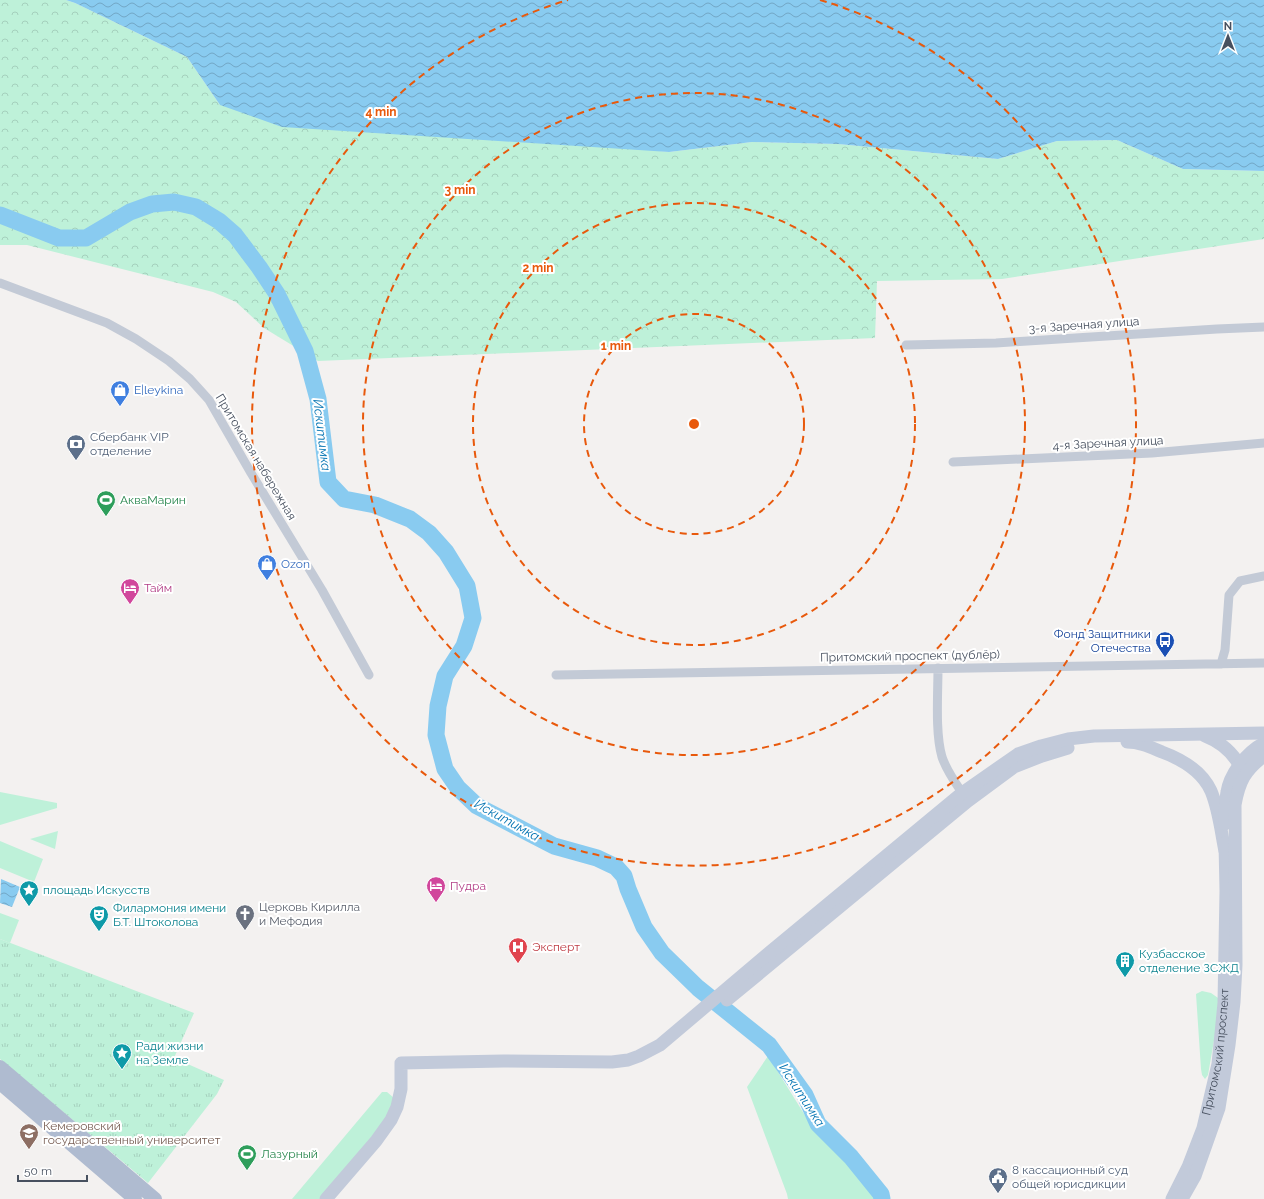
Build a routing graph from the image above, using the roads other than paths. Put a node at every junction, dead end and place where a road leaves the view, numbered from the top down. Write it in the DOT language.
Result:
graph roads {
  1 [pos="0,283"];
  2 [pos="1264,327"];
  3 [pos="906,345"];
  4 [pos="1264,443"];
  5 [pos="953,462"];
  6 [pos="1264,576"];
  7 [pos="1264,663"];
  8 [pos="1220,664"];
  9 [pos="938,668"];
  10 [pos="369,675"];
  11 [pos="556,675"];
  12 [pos="1264,733"];
  13 [pos="1201,735"];
  14 [pos="1218,741"];
  15 [pos="1138,742"];
  16 [pos="1264,742"];
  17 [pos="1264,756"];
  18 [pos="1242,770"];
  19 [pos="965,797"];
  20 [pos="1225,851"];
  21 [pos="0,1067"];
  22 [pos="0,1083"];
  23 [pos="135,1199"];
  24 [pos="155,1199"];
  25 [pos="326,1199"];
  26 [pos="1172,1199"];
  27 [pos="1182,1199"];
  1 -- 10 [label="street, Притомская набережная"];
  2 -- 3 [label="street, 3-я Заречная улица"];
  4 -- 5 [label="street, 4-я Заречная улица"];
  6 -- 8 [label="street"];
  7 -- 8 [label="street, Притомский проспект (дублёр)"];
  8 -- 9 [label="street, Притомский проспект (дублёр)"];
  9 -- 11 [label="street, Притомский проспект (дублёр)"];
  9 -- 19 [label="street"];
  12 -- 13 [label="main road"];
  13 -- 14 [label="main road"];
  13 -- 19 [label="main road"];
  14 -- 15 [label="main road"];
  14 -- 16 [label="main road"];
  14 -- 18 [label="main road"];
  15 -- 19 [label="main road"];
  15 -- 20 [label="main road"];
  16 -- 18 [label="main road, Притомский проспект"];
  17 -- 18 [label="main road, Притомский проспект"];
  18 -- 20 [label="main road, Притомский проспект"];
  18 -- 27 [label="main road, Притомский проспект"];
  19 -- 25 [label="main road"];
  20 -- 26 [label="main road, Притомский проспект"];
  21 -- 24 [label="main road"];
  22 -- 23 [label="main road"];
}
